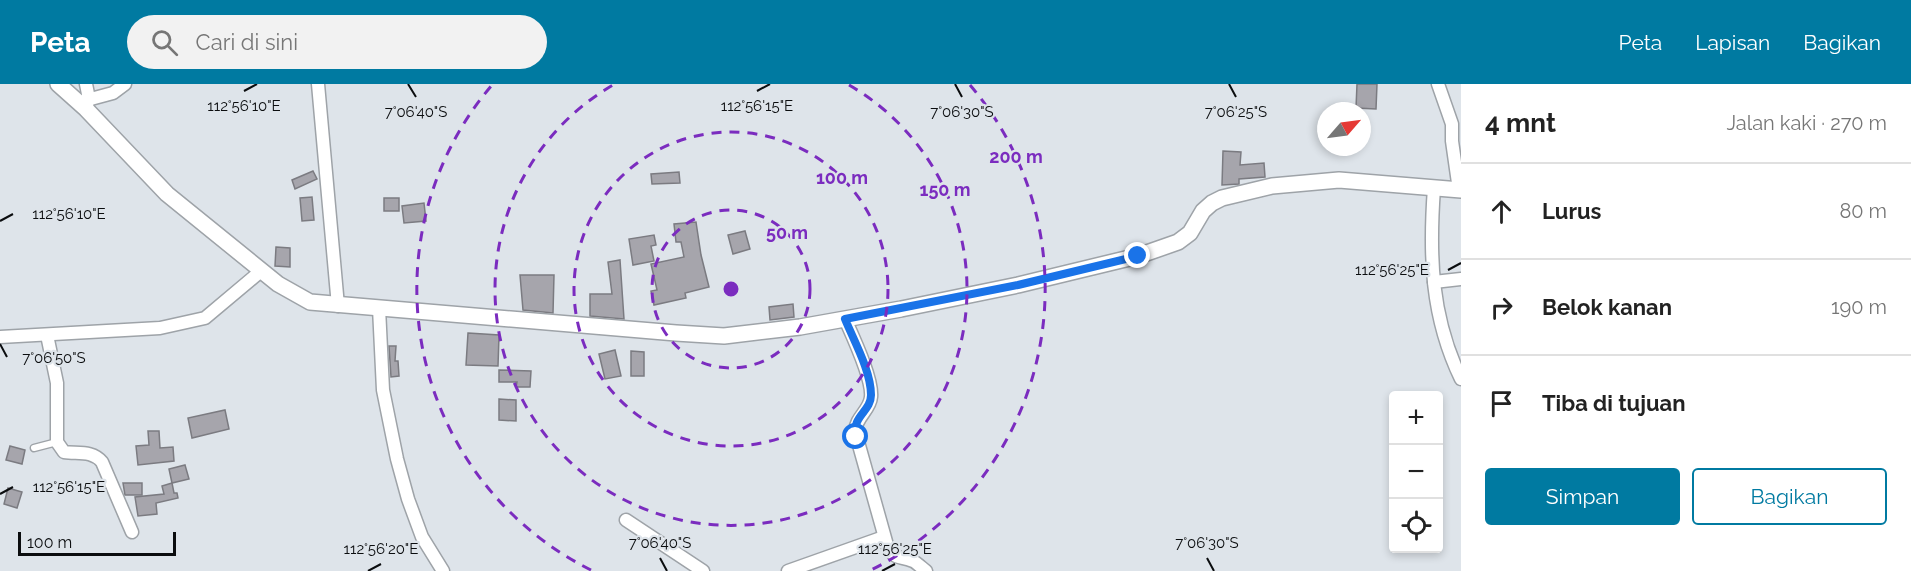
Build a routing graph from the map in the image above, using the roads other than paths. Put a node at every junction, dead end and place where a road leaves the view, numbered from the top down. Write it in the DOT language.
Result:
graph roads {
  1 [pos="58,84"];
  2 [pos="86,84"];
  3 [pos="125,84"];
  4 [pos="318,84"];
  5 [pos="1438,84"];
  6 [pos="87,104"];
  7 [pos="1434,188"];
  8 [pos="1460,190"];
  9 [pos="261,271"];
  10 [pos="1461,279"];
  11 [pos="1434,282"];
  12 [pos="338,306"];
  13 [pos="379,308"];
  14 [pos="845,319"];
  15 [pos="47,335"];
  16 [pos="0,337"];
  17 [pos="1461,379"];
  18 [pos="57,442"];
  19 [pos="34,448"];
  20 [pos="626,520"];
  21 [pos="132,532"];
  22 [pos="884,537"];
  23 [pos="442,571"];
  24 [pos="703,571"];
  25 [pos="788,571"];
  26 [pos="926,571"];
  1 -- 6 [label="street"];
  2 -- 6 [label="street"];
  3 -- 6 [label="street"];
  4 -- 12 [label="street"];
  5 -- 8 [label="street"];
  6 -- 9 [label="street"];
  7 -- 8 [label="street"];
  7 -- 11 [label="street"];
  7 -- 14 [label="street"];
  9 -- 12 [label="street"];
  9 -- 15 [label="street"];
  10 -- 11 [label="street"];
  11 -- 17 [label="street"];
  12 -- 13 [label="street"];
  13 -- 14 [label="street"];
  13 -- 23 [label="street"];
  14 -- 22 [label="street"];
  15 -- 16 [label="street"];
  15 -- 18 [label="street"];
  18 -- 19 [label="lane"];
  18 -- 21 [label="street"];
  20 -- 24 [label="street"];
  22 -- 25 [label="street"];
  22 -- 26 [label="street"];
}
